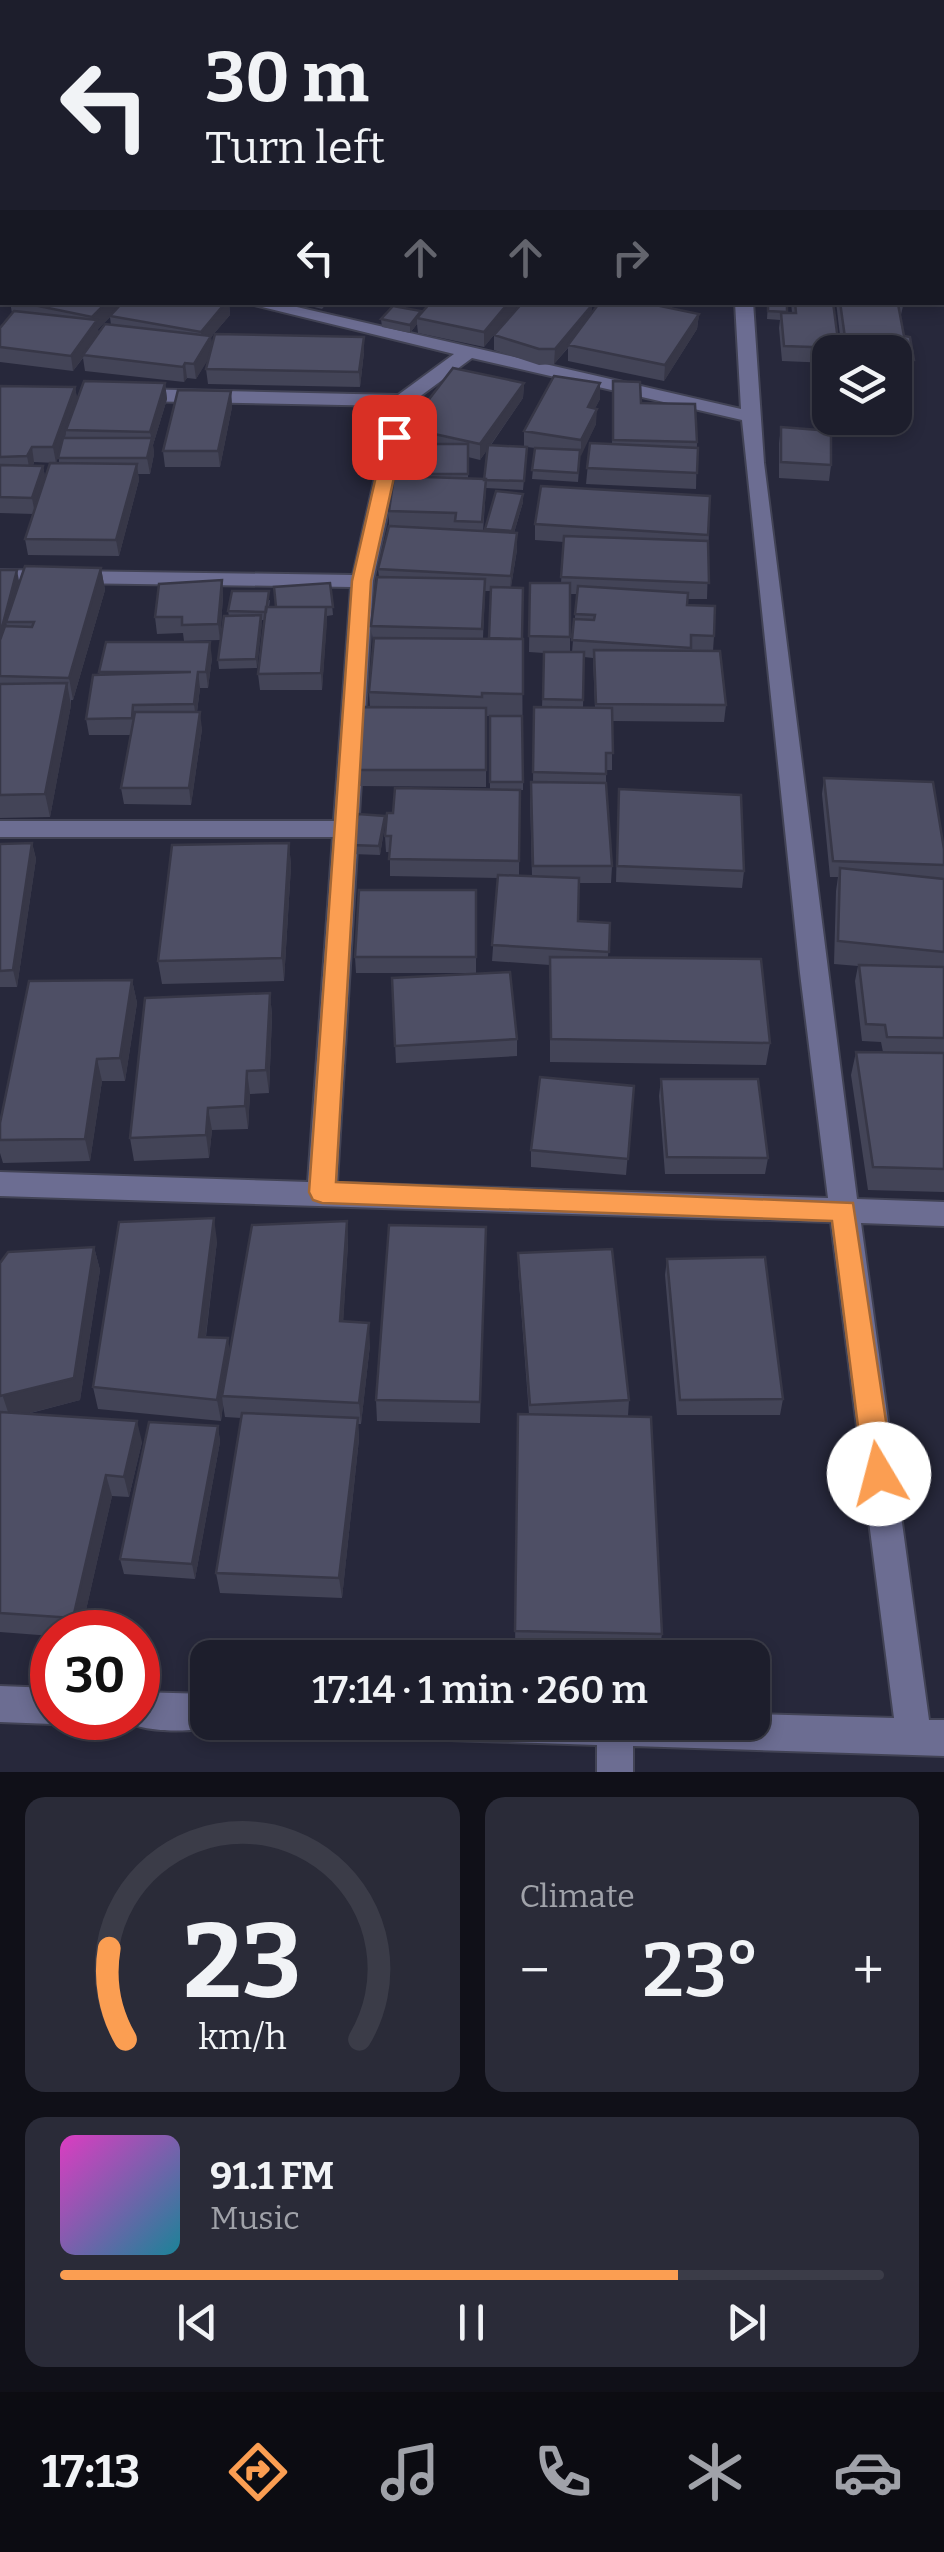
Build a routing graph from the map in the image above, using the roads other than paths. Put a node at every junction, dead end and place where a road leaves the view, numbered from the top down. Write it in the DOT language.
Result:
graph roads {
  1 [pos="263,305"];
  2 [pos="744,305"];
  3 [pos="467,353"];
  4 [pos="115,395"];
  5 [pos="402,402"];
  6 [pos="749,416"];
  7 [pos="0,576"];
  8 [pos="362,581"];
  9 [pos="0,829"];
  10 [pos="346,829"];
  11 [pos="0,1184"];
  12 [pos="322,1192"];
  13 [pos="844,1210"];
  14 [pos="944,1214"];
  15 [pos="0,1704"];
  16 [pos="30,1705"];
  17 [pos="160,1711"];
  18 [pos="190,1711"];
  19 [pos="770,1734"];
  20 [pos="929,1738"];
  21 [pos="615,1740"];
  22 [pos="615,1772"];
  1 -- 3 [label="street"];
  2 -- 6 [label="street"];
  3 -- 5 [label="street"];
  3 -- 6 [label="street"];
  4 -- 5 [label="street"];
  5 -- 8 [label="street"];
  6 -- 13 [label="street"];
  7 -- 8 [label="street"];
  8 -- 10 [label="street"];
  9 -- 10 [label="street"];
  10 -- 12 [label="street"];
  11 -- 12 [label="street"];
  12 -- 13 [label="street"];
  13 -- 14 [label="street"];
  13 -- 20 [label="street"];
  15 -- 16 [label="street"];
  17 -- 18 [label="street"];
  19 -- 20 [label="street"];
  21 -- 22 [label="street"];
}
